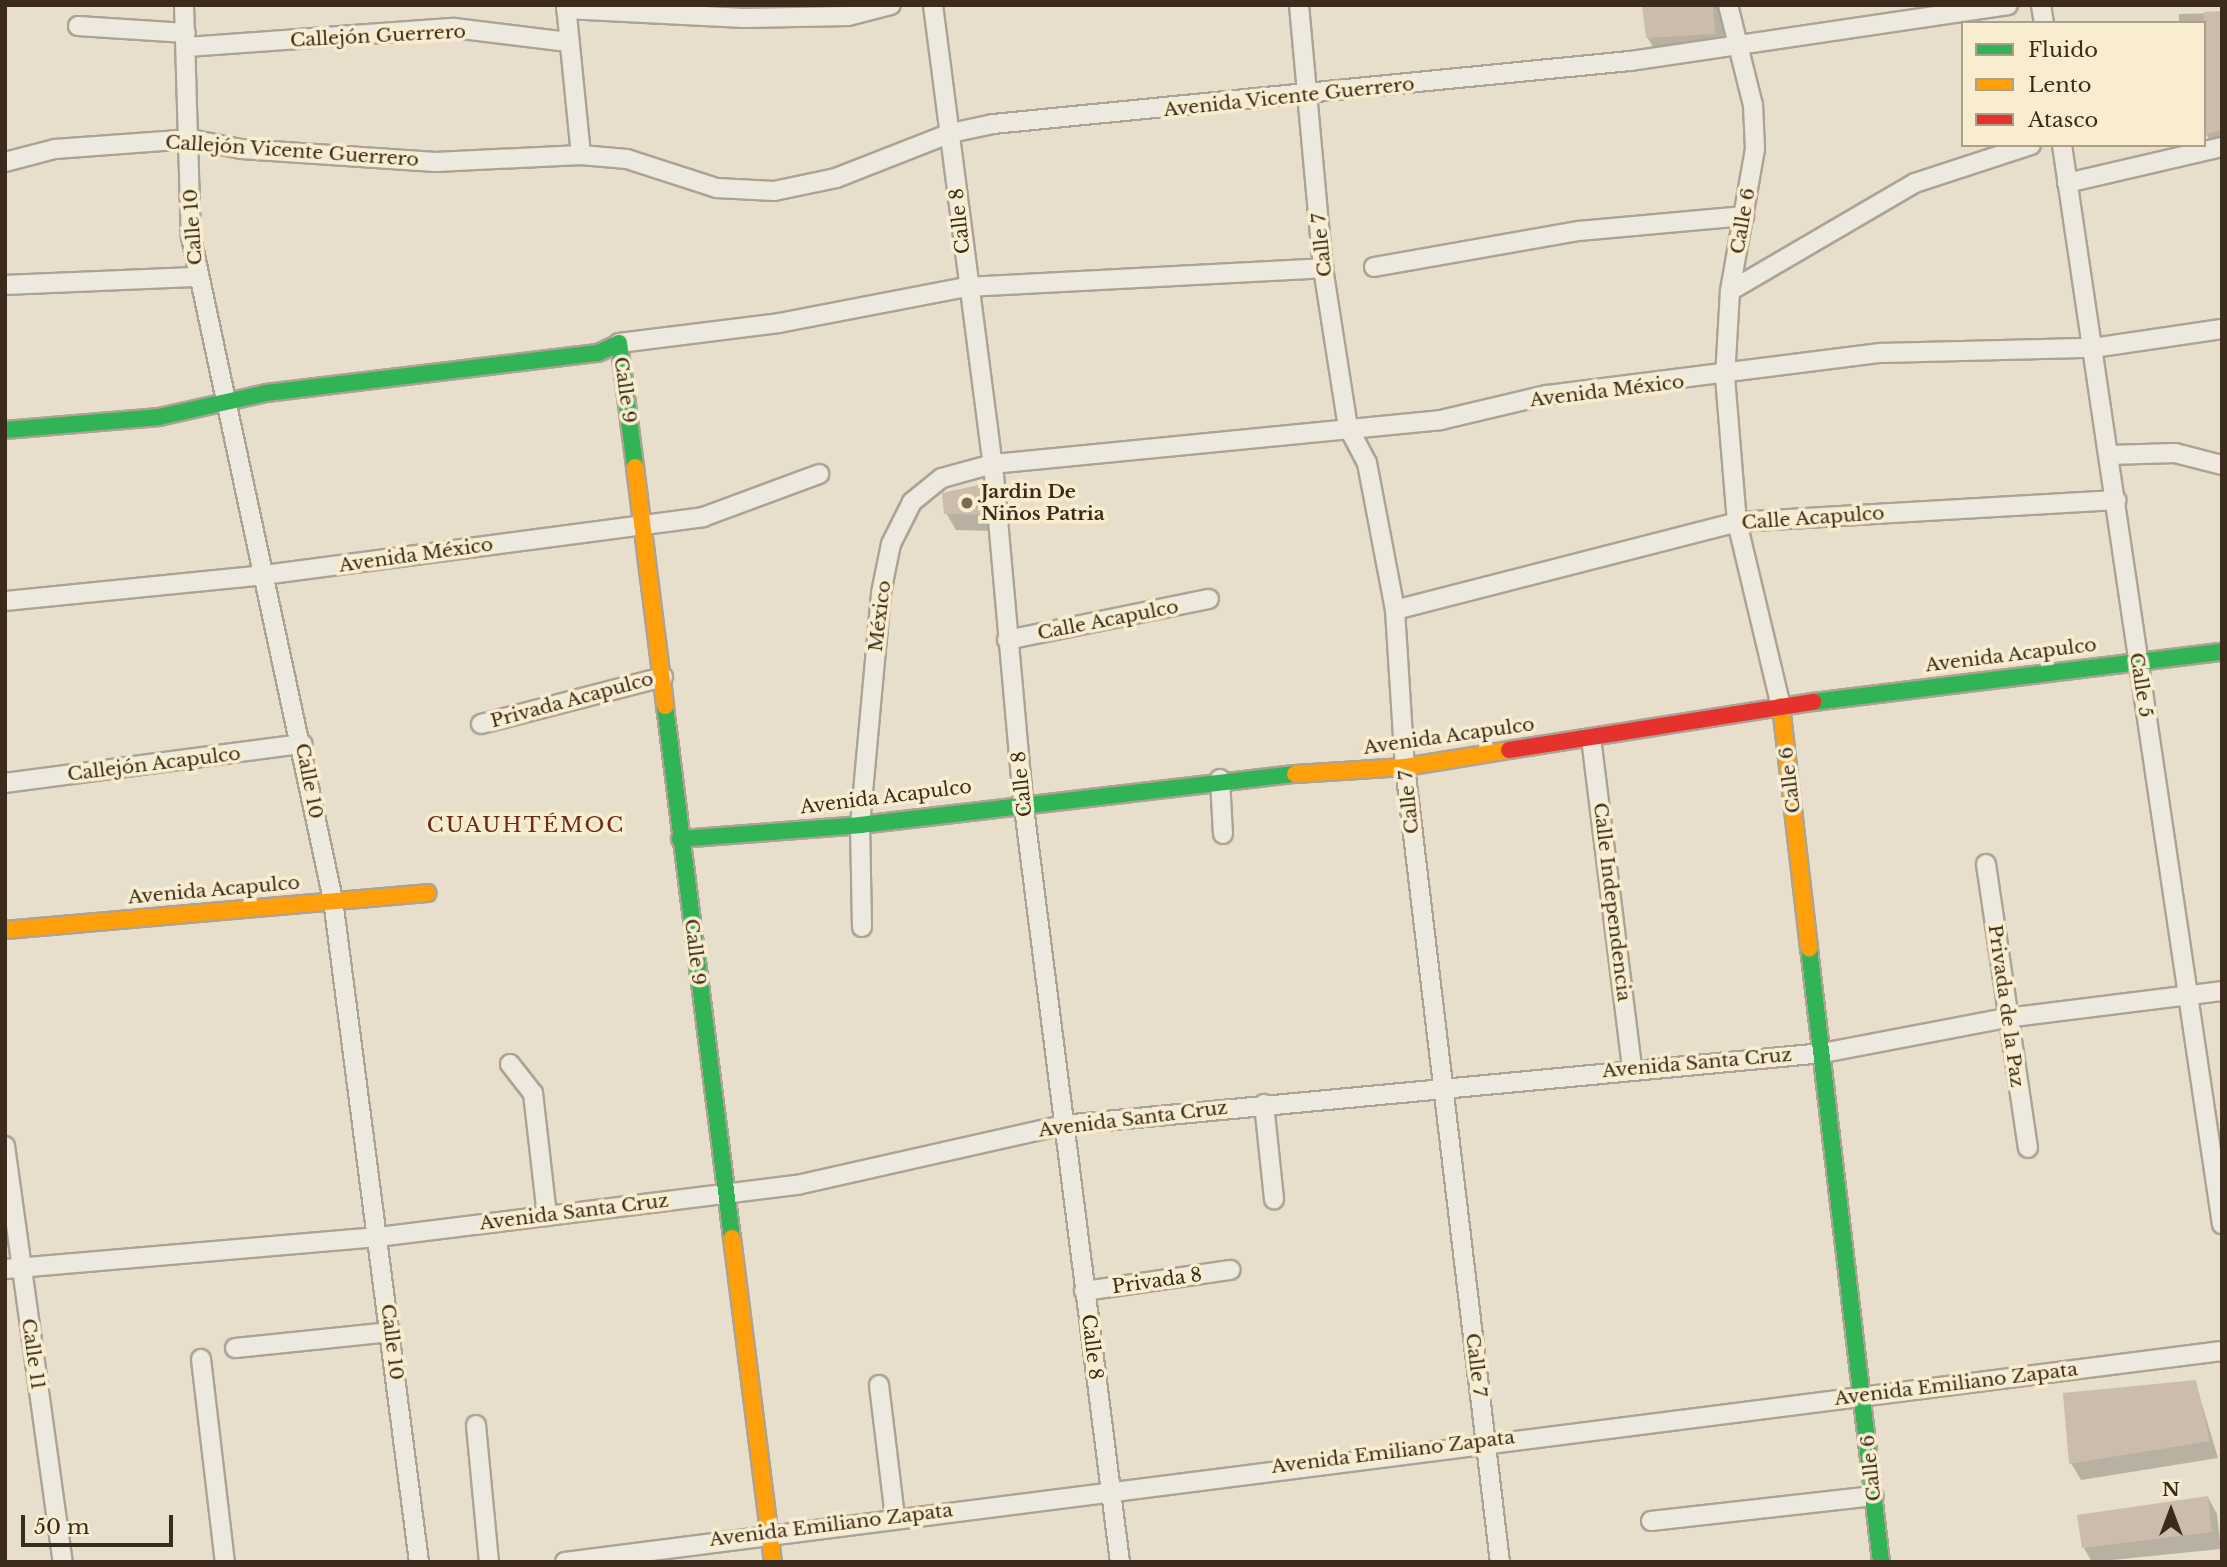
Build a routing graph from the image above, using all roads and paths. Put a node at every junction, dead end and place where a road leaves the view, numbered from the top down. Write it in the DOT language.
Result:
graph roads {
  1 [pos="184,5"];
  2 [pos="891,5"];
  3 [pos="933,5"];
  4 [pos="1299,5"];
  5 [pos="1728,5"];
  6 [pos="2008,5"];
  7 [pos="566,7"];
  8 [pos="78,26"];
  9 [pos="187,40"];
  10 [pos="568,42"];
  11 [pos="1736,48"];
  12 [pos="1308,97"];
  13 [pos="951,133"];
  14 [pos="190,139"];
  15 [pos="2024,147"];
  16 [pos="2062,147"];
  17 [pos="2222,147"];
  18 [pos="581,155"];
  19 [pos="5,162"];
  20 [pos="2067,183"];
  21 [pos="1744,216"];
  22 [pos="1374,267"];
  23 [pos="1323,268"];
  24 [pos="197,277"];
  25 [pos="5,285"];
  26 [pos="966,287"];
  27 [pos="1730,291"];
  28 [pos="2222,329"];
  29 [pos="619,343"];
  30 [pos="2093,348"];
  31 [pos="1725,377"];
  32 [pos="228,404"];
  33 [pos="1348,427"];
  34 [pos="5,430"];
  35 [pos="2109,454"];
  36 [pos="993,464"];
  37 [pos="2222,465"];
  38 [pos="819,474"];
  39 [pos="2116,500"];
  40 [pos="1737,522"];
  41 [pos="643,525"];
  42 [pos="264,575"];
  43 [pos="1209,599"];
  44 [pos="5,601"];
  45 [pos="1395,610"];
  46 [pos="1007,640"];
  47 [pos="2222,652"];
  48 [pos="2137,660"];
  49 [pos="663,677"];
  50 [pos="1781,706"];
  51 [pos="481,724"];
  52 [pos="1591,738"];
  53 [pos="302,744"];
  54 [pos="1405,767"];
  55 [pos="1220,779"];
  56 [pos="5,783"];
  57 [pos="1023,800"];
  58 [pos="860,825"];
  59 [pos="1223,834"];
  60 [pos="680,839"];
  61 [pos="1986,864"];
  62 [pos="427,893"];
  63 [pos="332,900"];
  64 [pos="862,927"];
  65 [pos="5,930"];
  66 [pos="2222,991"];
  67 [pos="2189,994"];
  68 [pos="2006,1018"];
  69 [pos="1823,1053"];
  70 [pos="510,1064"];
  71 [pos="1632,1067"];
  72 [pos="1441,1087"];
  73 [pos="1264,1104"];
  74 [pos="1063,1125"];
  75 [pos="5,1146"];
  76 [pos="2028,1148"];
  77 [pos="726,1194"];
  78 [pos="1274,1199"];
  79 [pos="547,1216"];
  80 [pos="2222,1224"];
  81 [pos="378,1237"];
  82 [pos="13,1267"];
  83 [pos="1230,1270"];
  84 [pos="1084,1291"];
  85 [pos="391,1332"];
  86 [pos="236,1348"];
  87 [pos="2222,1351"];
  88 [pos="201,1359"];
  89 [pos="879,1385"];
  90 [pos="1863,1395"];
  91 [pos="476,1425"];
  92 [pos="1485,1440"];
  93 [pos="1110,1489"];
  94 [pos="1874,1496"];
  95 [pos="895,1518"];
  96 [pos="1651,1521"];
  97 [pos="769,1531"];
  98 [pos="63,1562"];
  99 [pos="225,1562"];
  100 [pos="419,1562"];
  101 [pos="489,1562"];
  102 [pos="565,1562"];
  103 [pos="773,1562"];
  104 [pos="1120,1562"];
  105 [pos="1500,1562"];
  106 [pos="1881,1562"];
  1 -- 9 [label="street, Calle 10"];
  2 -- 7 [label="street"];
  3 -- 13 [label="street, Calle 8"];
  4 -- 12 [label="street, Calle 7"];
  5 -- 11 [label="street, Calle 6"];
  6 -- 11 [label="street, Avenida Vicente Guerrero"];
  7 -- 10 [label="street"];
  8 -- 9 [label="street, Callejón Guerrero"];
  9 -- 10 [label="street, Callejón Guerrero"];
  9 -- 14 [label="street, Calle 10"];
  10 -- 18 [label="street"];
  11 -- 12 [label="street, Avenida Vicente Guerrero"];
  11 -- 21 [label="street, Calle 6"];
  12 -- 13 [label="street, Avenida Vicente Guerrero"];
  12 -- 23 [label="street, Calle 7"];
  13 -- 18 [label="street, Avenida Vicente Guerrero"];
  13 -- 26 [label="street, Calle 8"];
  14 -- 18 [label="street, Callejón Vicente Guerrero"];
  14 -- 19 [label="street, Callejón Vicente Guerrero"];
  14 -- 24 [label="street, Calle 10"];
  15 -- 27 [label="street"];
  16 -- 20 [label="street, Calle 5"];
  17 -- 20 [label="street"];
  20 -- 30 [label="street, Calle 5"];
  21 -- 22 [label="street"];
  21 -- 27 [label="street, Calle 6"];
  23 -- 26 [label="street"];
  23 -- 33 [label="street, Calle 7"];
  24 -- 25 [label="street"];
  24 -- 32 [label="street, Calle 10"];
  26 -- 29 [label="street"];
  26 -- 36 [label="street, Calle 8"];
  27 -- 31 [label="street, Calle 6"];
  28 -- 30 [label="street, Avenida México"];
  29 -- 32 [label="street"];
  29 -- 41 [label="street, Calle 9"];
  30 -- 31 [label="street, Avenida México"];
  30 -- 35 [label="street, Calle 5"];
  31 -- 33 [label="street, Avenida México"];
  31 -- 40 [label="street, Calle 6"];
  32 -- 34 [label="street"];
  32 -- 42 [label="street, Calle 10"];
  33 -- 36 [label="street, Avenida México"];
  33 -- 45 [label="street, Calle 7"];
  35 -- 37 [label="street"];
  35 -- 39 [label="street, Calle 5"];
  36 -- 46 [label="street, Calle 8"];
  36 -- 58 [label="street, México"];
  38 -- 41 [label="street, Avenida México"];
  39 -- 40 [label="street, Calle Acapulco"];
  39 -- 48 [label="street, Calle 5"];
  40 -- 45 [label="street, Calle Acapulco"];
  40 -- 50 [label="street, Calle 6"];
  41 -- 42 [label="street, Avenida México"];
  41 -- 49 [label="street, Calle 9"];
  42 -- 44 [label="street, Avenida México"];
  42 -- 53 [label="street, Calle 10"];
  43 -- 46 [label="street, Calle Acapulco"];
  45 -- 54 [label="street, Calle 7"];
  46 -- 57 [label="street, Calle 8"];
  47 -- 48 [label="street, Avenida Acapulco"];
  48 -- 50 [label="street, Avenida Acapulco"];
  48 -- 67 [label="street, Calle 5"];
  49 -- 51 [label="street, Privada Acapulco"];
  49 -- 60 [label="street, Calle 9"];
  50 -- 52 [label="street, Avenida Acapulco"];
  50 -- 69 [label="street, Calle 6"];
  52 -- 54 [label="street, Avenida Acapulco"];
  52 -- 71 [label="street, Calle Independencia"];
  53 -- 56 [label="street, Callejón Acapulco"];
  53 -- 63 [label="street, Calle 10"];
  54 -- 55 [label="street, Avenida Acapulco"];
  54 -- 72 [label="street, Calle 7"];
  55 -- 57 [label="street, Avenida Acapulco"];
  55 -- 59 [label="street"];
  57 -- 58 [label="street, Avenida Acapulco"];
  57 -- 74 [label="street, Calle 8"];
  58 -- 60 [label="street, Avenida Acapulco"];
  58 -- 64 [label="street"];
  60 -- 77 [label="street, Calle 9"];
  61 -- 68 [label="street, Privada de la Paz"];
  62 -- 63 [label="street, Avenida Acapulco"];
  63 -- 65 [label="street, Avenida Acapulco"];
  63 -- 81 [label="street, Calle 10"];
  66 -- 67 [label="street, Avenida Santa Cruz"];
  67 -- 68 [label="street, Avenida Santa Cruz"];
  67 -- 80 [label="street, Calle 5"];
  68 -- 69 [label="street, Avenida Santa Cruz"];
  68 -- 76 [label="street, Privada de la Paz"];
  69 -- 71 [label="street, Avenida Santa Cruz"];
  69 -- 90 [label="street, Calle 6"];
  70 -- 79 [label="street"];
  71 -- 72 [label="street, Avenida Santa Cruz"];
  72 -- 73 [label="street, Avenida Santa Cruz"];
  72 -- 92 [label="street, Calle 7"];
  73 -- 74 [label="street, Avenida Santa Cruz"];
  73 -- 78 [label="street"];
  74 -- 77 [label="street, Avenida Santa Cruz"];
  74 -- 84 [label="street, Calle 8"];
  75 -- 82 [label="street, Calle 11"];
  77 -- 79 [label="street, Avenida Santa Cruz"];
  77 -- 97 [label="street, Calle 9"];
  79 -- 81 [label="street, Avenida Santa Cruz"];
  81 -- 82 [label="street, Avenida Santa Cruz"];
  81 -- 85 [label="street, Calle 10"];
  82 -- 98 [label="street, Calle 11"];
  83 -- 84 [label="street, Privada 8"];
  84 -- 93 [label="street, Calle 8"];
  85 -- 86 [label="street"];
  85 -- 100 [label="street, Calle 10"];
  87 -- 90 [label="street, Avenida Emiliano Zapata"];
  88 -- 99 [label="street"];
  89 -- 95 [label="street"];
  90 -- 92 [label="street, Avenida Emiliano Zapata"];
  90 -- 94 [label="street, Calle 6"];
  91 -- 101 [label="street"];
  92 -- 93 [label="street, Avenida Emiliano Zapata"];
  92 -- 105 [label="street, Calle 7"];
  93 -- 95 [label="street, Avenida Emiliano Zapata"];
  93 -- 104 [label="street, Calle 8"];
  94 -- 96 [label="street"];
  94 -- 106 [label="street, Calle 6"];
  95 -- 97 [label="street, Avenida Emiliano Zapata"];
  97 -- 102 [label="street, Avenida Emiliano Zapata"];
  97 -- 103 [label="street, Calle 9"];
}
